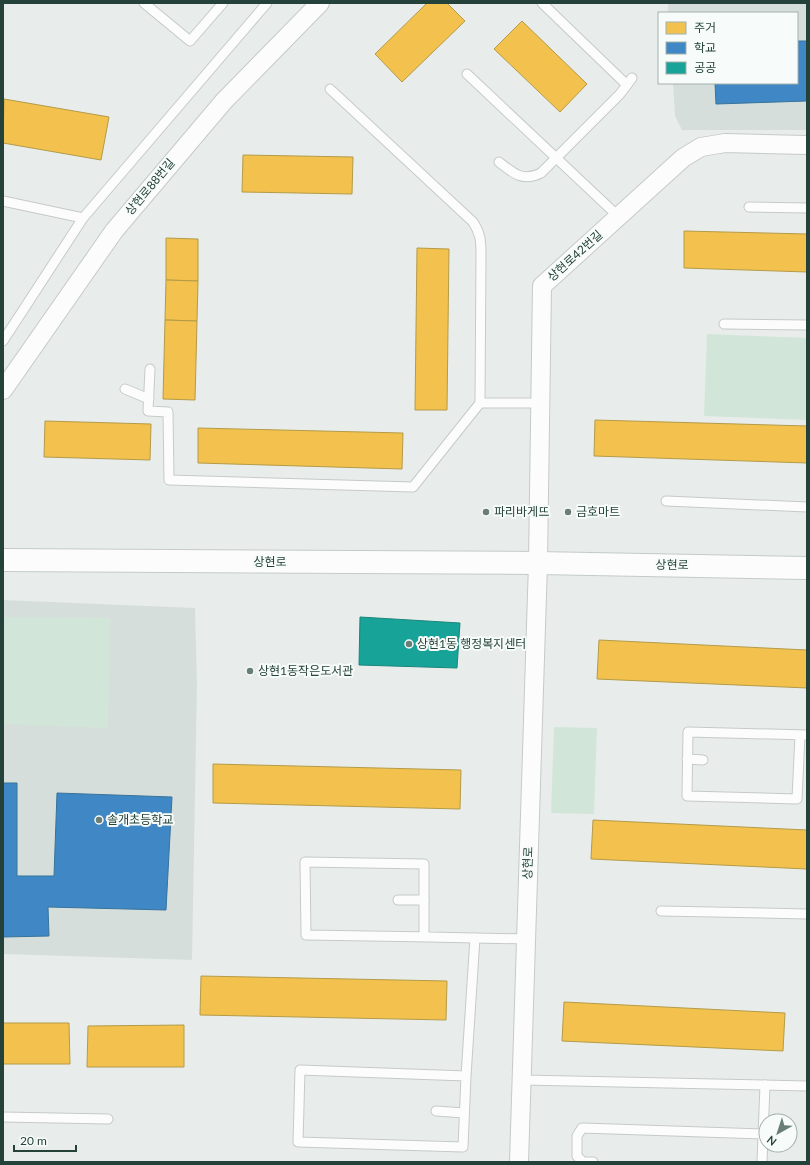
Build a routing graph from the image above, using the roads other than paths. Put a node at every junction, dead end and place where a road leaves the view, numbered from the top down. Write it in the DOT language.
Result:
graph roads {
  1 [pos="144,3"];
  2 [pos="223,3"];
  3 [pos="320,3"];
  4 [pos="264,4"];
  5 [pos="542,4"];
  6 [pos="467,74"];
  7 [pos="330,89"];
  8 [pos="807,145"];
  9 [pos="556,158"];
  10 [pos="499,162"];
  11 [pos="3,201"];
  12 [pos="749,207"];
  13 [pos="807,208"];
  14 [pos="619,217"];
  15 [pos="83,218"];
  16 [pos="724,324"];
  17 [pos="807,325"];
  18 [pos="3,341"];
  19 [pos="150,369"];
  20 [pos="125,389"];
  21 [pos="3,390"];
  22 [pos="149,399"];
  23 [pos="480,403"];
  24 [pos="540,403"];
  25 [pos="666,501"];
  26 [pos="807,507"];
  27 [pos="3,560"];
  28 [pos="538,563"];
  29 [pos="807,568"];
  30 [pos="804,735"];
  31 [pos="687,759"];
  32 [pos="703,760"];
  33 [pos="398,900"];
  34 [pos="424,900"];
  35 [pos="660,911"];
  36 [pos="807,914"];
  37 [pos="424,937"];
  38 [pos="475,938"];
  39 [pos="526,939"];
  40 [pos="466,1076"];
  41 [pos="522,1080"];
  42 [pos="765,1085"];
  43 [pos="807,1086"];
  44 [pos="436,1111"];
  45 [pos="464,1113"];
  46 [pos="764,1113"];
  47 [pos="3,1117"];
  48 [pos="108,1119"];
  49 [pos="758,1134"];
  50 [pos="519,1162"];
  51 [pos="593,1162"];
  1 -- 2 [label="lane"];
  3 -- 21 [label="street, 상현로88번길"];
  4 -- 15 [label="lane"];
  5 -- 9 [label="lane"];
  6 -- 9 [label="lane"];
  7 -- 23 [label="lane"];
  8 -- 14 [label="street, 상현로42번길"];
  9 -- 10 [label="lane"];
  9 -- 14 [label="lane"];
  11 -- 15 [label="lane"];
  12 -- 13 [label="lane"];
  14 -- 24 [label="street, 상현로42번길"];
  15 -- 18 [label="lane"];
  16 -- 17 [label="lane"];
  19 -- 22 [label="lane"];
  20 -- 22 [label="lane"];
  22 -- 23 [label="lane"];
  23 -- 24 [label="lane"];
  24 -- 28 [label="street, 상현로42번길"];
  25 -- 26 [label="lane"];
  27 -- 28 [label="street, 상현로"];
  28 -- 29 [label="street, 상현로"];
  28 -- 39 [label="street, 상현로"];
  30 -- 31 [label="lane"];
  30 -- 31 [label="lane"];
  31 -- 32 [label="lane"];
  33 -- 34 [label="lane"];
  34 -- 37 [label="lane"];
  34 -- 37 [label="lane"];
  35 -- 36 [label="lane"];
  37 -- 38 [label="lane"];
  38 -- 39 [label="lane"];
  38 -- 40 [label="lane"];
  39 -- 41 [label="street, 상현로"];
  40 -- 45 [label="lane"];
  40 -- 45 [label="lane"];
  41 -- 42 [label="lane"];
  41 -- 50 [label="street, 상현로"];
  42 -- 43 [label="lane"];
  42 -- 46 [label="lane"];
  44 -- 45 [label="lane"];
  47 -- 48 [label="lane"];
  49 -- 51 [label="lane"];
}
